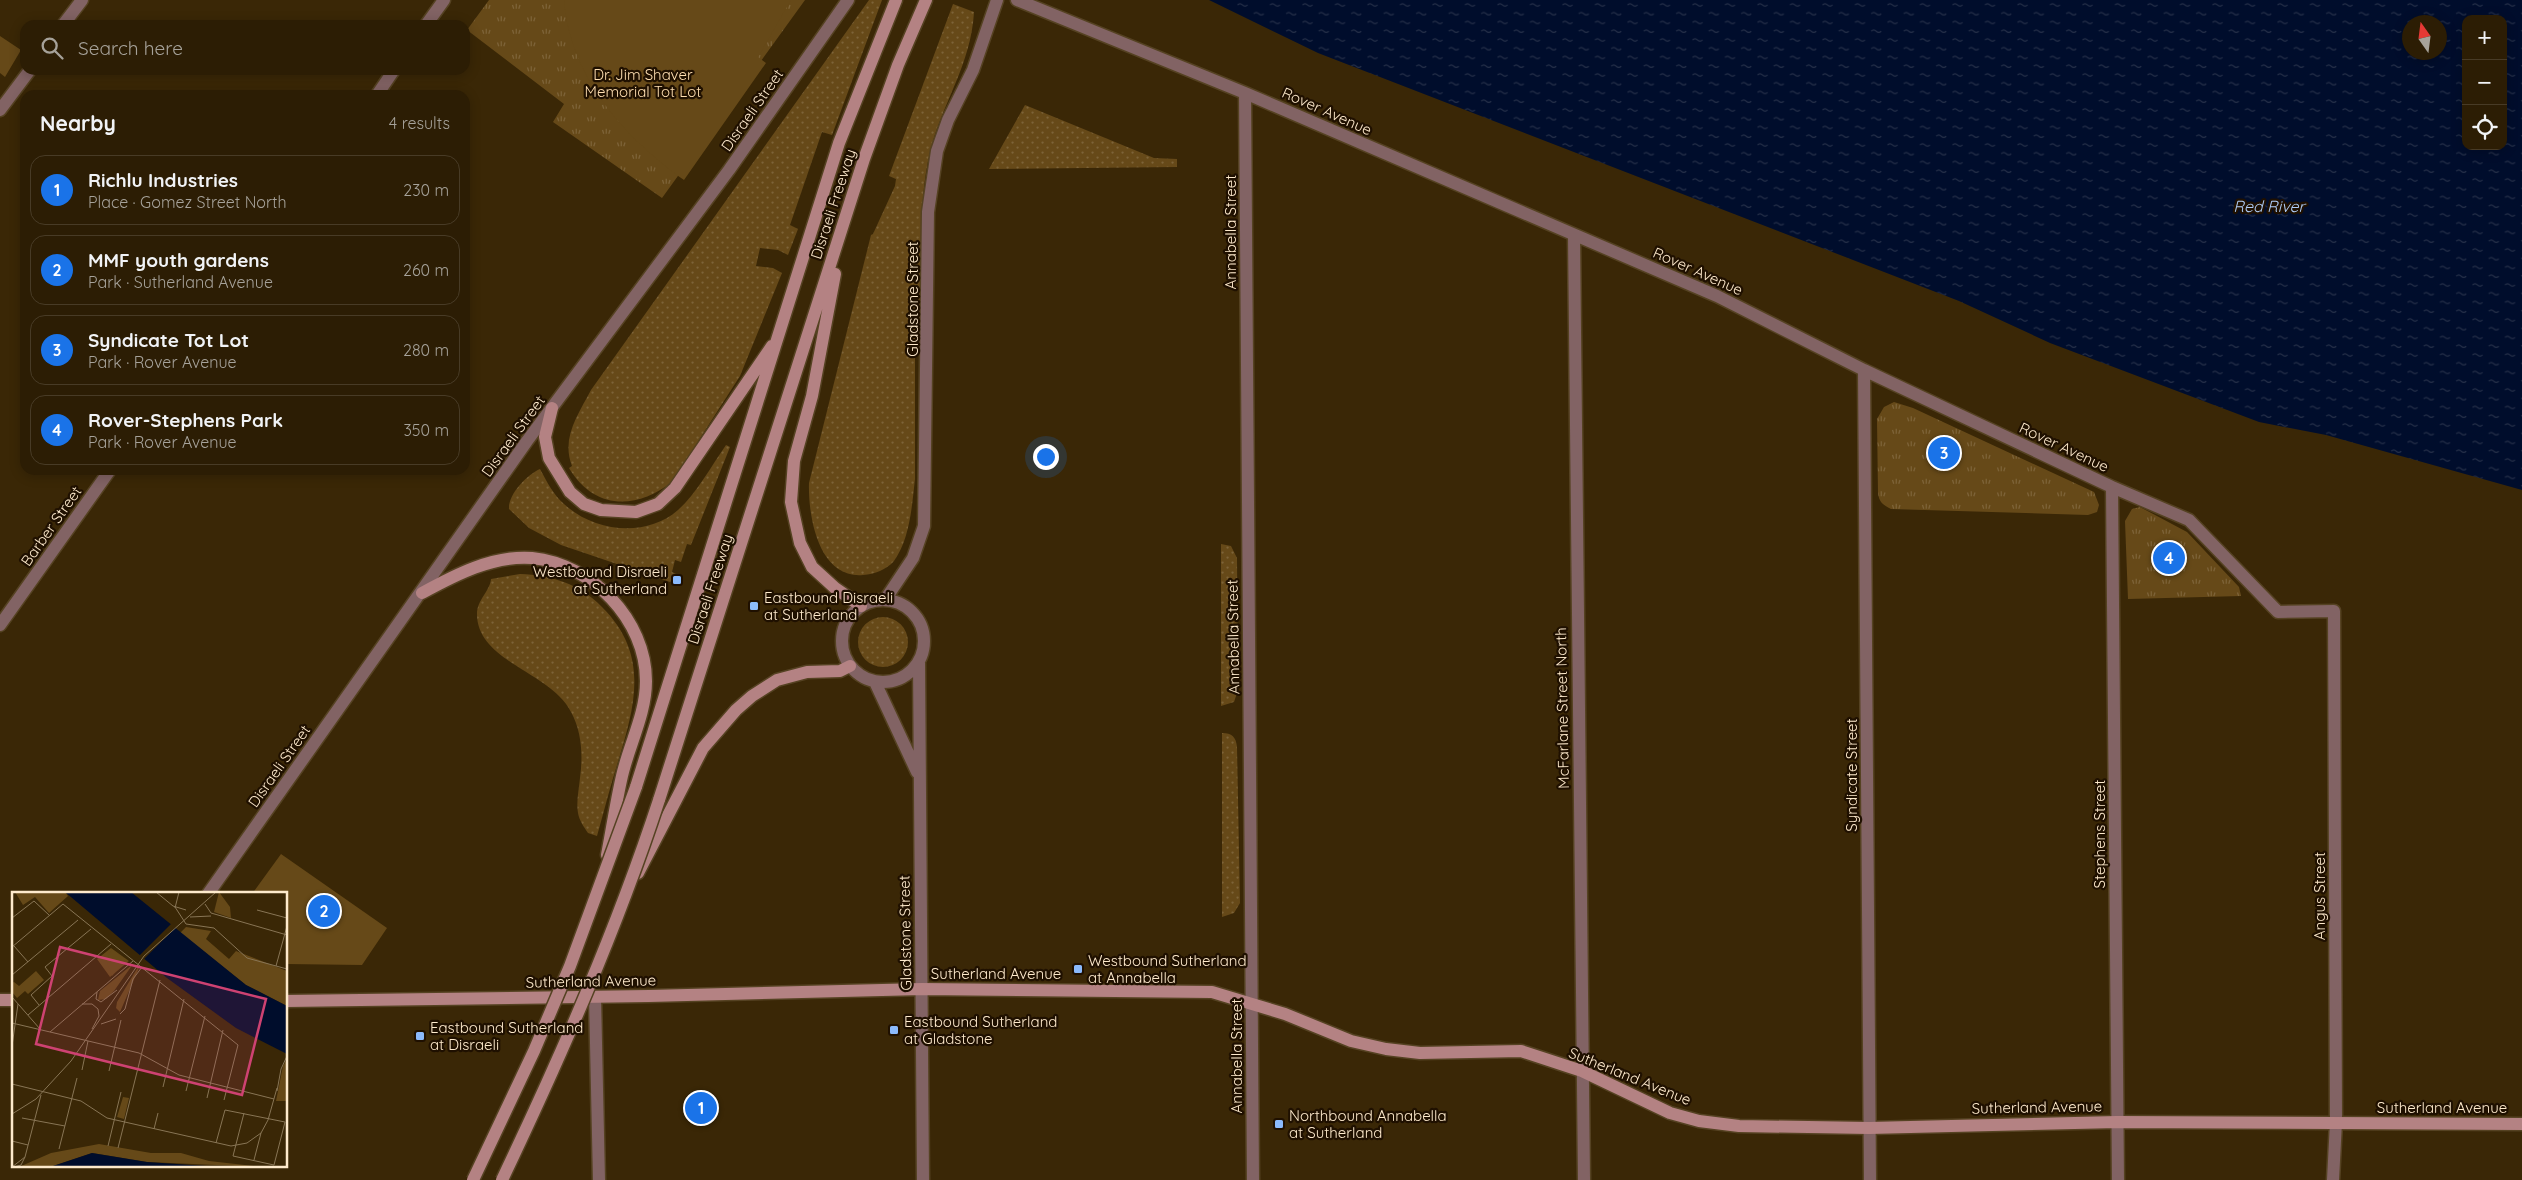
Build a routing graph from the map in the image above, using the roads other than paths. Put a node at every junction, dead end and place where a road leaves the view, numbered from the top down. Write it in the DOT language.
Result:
graph roads {
  1 [pos="82,0"];
  2 [pos="444,0"];
  3 [pos="848,0"];
  4 [pos="896,0"];
  5 [pos="926,0"];
  6 [pos="997,0"];
  7 [pos="1018,0"];
  8 [pos="67,20"];
  9 [pos="430,20"];
  10 [pos="26,75"];
  11 [pos="391,75"];
  12 [pos="380,90"];
  13 [pos="1245,93"];
  14 [pos="0,110"];
  15 [pos="844,224"];
  16 [pos="1574,236"];
  17 [pos="780,333"];
  18 [pos="1864,370"];
  19 [pos="552,408"];
  20 [pos="106,475"];
  21 [pos="2112,487"];
  22 [pos="422,593"];
  23 [pos="885,600"];
  24 [pos="861,606"];
  25 [pos="2334,611"];
  26 [pos="0,625"];
  27 [pos="919,663"];
  28 [pos="850,666"];
  29 [pos="875,682"];
  30 [pos="920,777"];
  31 [pos="603,879"];
  32 [pos="209,892"];
  33 [pos="627,894"];
  34 [pos="922,989"];
  35 [pos="595,997"];
  36 [pos="288,1001"];
  37 [pos="1252,1004"];
  38 [pos="1582,1071"];
  39 [pos="2117,1122"];
  40 [pos="2336,1122"];
  41 [pos="2522,1124"];
  42 [pos="1869,1128"];
  43 [pos="473,1180"];
  44 [pos="502,1180"];
  45 [pos="599,1180"];
  46 [pos="923,1180"];
  47 [pos="1253,1180"];
  48 [pos="1584,1180"];
  49 [pos="1870,1180"];
  50 [pos="2118,1180"];
  51 [pos="2332,1180"];
  1 -- 8 [label="street"];
  2 -- 9 [label="street"];
  3 -- 19 [label="street, Disraeli Street"];
  4 -- 17 [label="main road, Disraeli Freeway"];
  5 -- 15 [label="main road, Disraeli Freeway"];
  6 -- 23 [label="street, Gladstone Street"];
  7 -- 13 [label="street, Rover Avenue"];
  10 -- 14 [label="street"];
  11 -- 12 [label="street"];
  13 -- 16 [label="street, Rover Avenue"];
  13 -- 37 [label="street, Annabella Street"];
  15 -- 24 [label="main road"];
  15 -- 33 [label="main road, Disraeli Freeway, bridge"];
  16 -- 18 [label="street, Rover Avenue"];
  16 -- 38 [label="street, McFarlane Street North"];
  17 -- 19 [label="main road"];
  17 -- 31 [label="main road, Disraeli Freeway, bridge"];
  18 -- 21 [label="street, Rover Avenue"];
  18 -- 42 [label="street, Syndicate Street"];
  19 -- 22 [label="street, Disraeli Street"];
  20 -- 26 [label="street, Barber Street"];
  21 -- 25 [label="street, Rover Avenue"];
  21 -- 39 [label="street, Stephens Street"];
  22 -- 31 [label="main road, bridge"];
  22 -- 32 [label="street, Disraeli Street"];
  23 -- 24 [label="street"];
  23 -- 27 [label="street, Gladstone Street"];
  24 -- 28 [label="street"];
  25 -- 40 [label="street, Angus Street"];
  27 -- 29 [label="street"];
  27 -- 30 [label="street, Gladstone Street"];
  28 -- 29 [label="street"];
  28 -- 33 [label="main road, bridge"];
  29 -- 30 [label="street, Gladstone Street"];
  30 -- 34 [label="street, Gladstone Street"];
  31 -- 43 [label="main road, Disraeli Freeway, bridge"];
  33 -- 44 [label="main road, Disraeli Freeway, bridge"];
  34 -- 35 [label="main road, Sutherland Avenue"];
  34 -- 37 [label="main road, Sutherland Avenue"];
  34 -- 46 [label="street, Gladstone Street"];
  35 -- 36 [label="main road, Sutherland Avenue"];
  35 -- 45 [label="street"];
  37 -- 38 [label="main road, Sutherland Avenue"];
  37 -- 47 [label="street, Annabella Street"];
  38 -- 42 [label="main road, Sutherland Avenue"];
  38 -- 48 [label="street, McFarlane Street North"];
  39 -- 40 [label="main road, Sutherland Avenue"];
  39 -- 42 [label="main road, Sutherland Avenue"];
  39 -- 50 [label="street, Stephens Street"];
  40 -- 41 [label="main road, Sutherland Avenue"];
  40 -- 51 [label="street, Angus Street"];
  42 -- 49 [label="street, Syndicate Street"];
}
